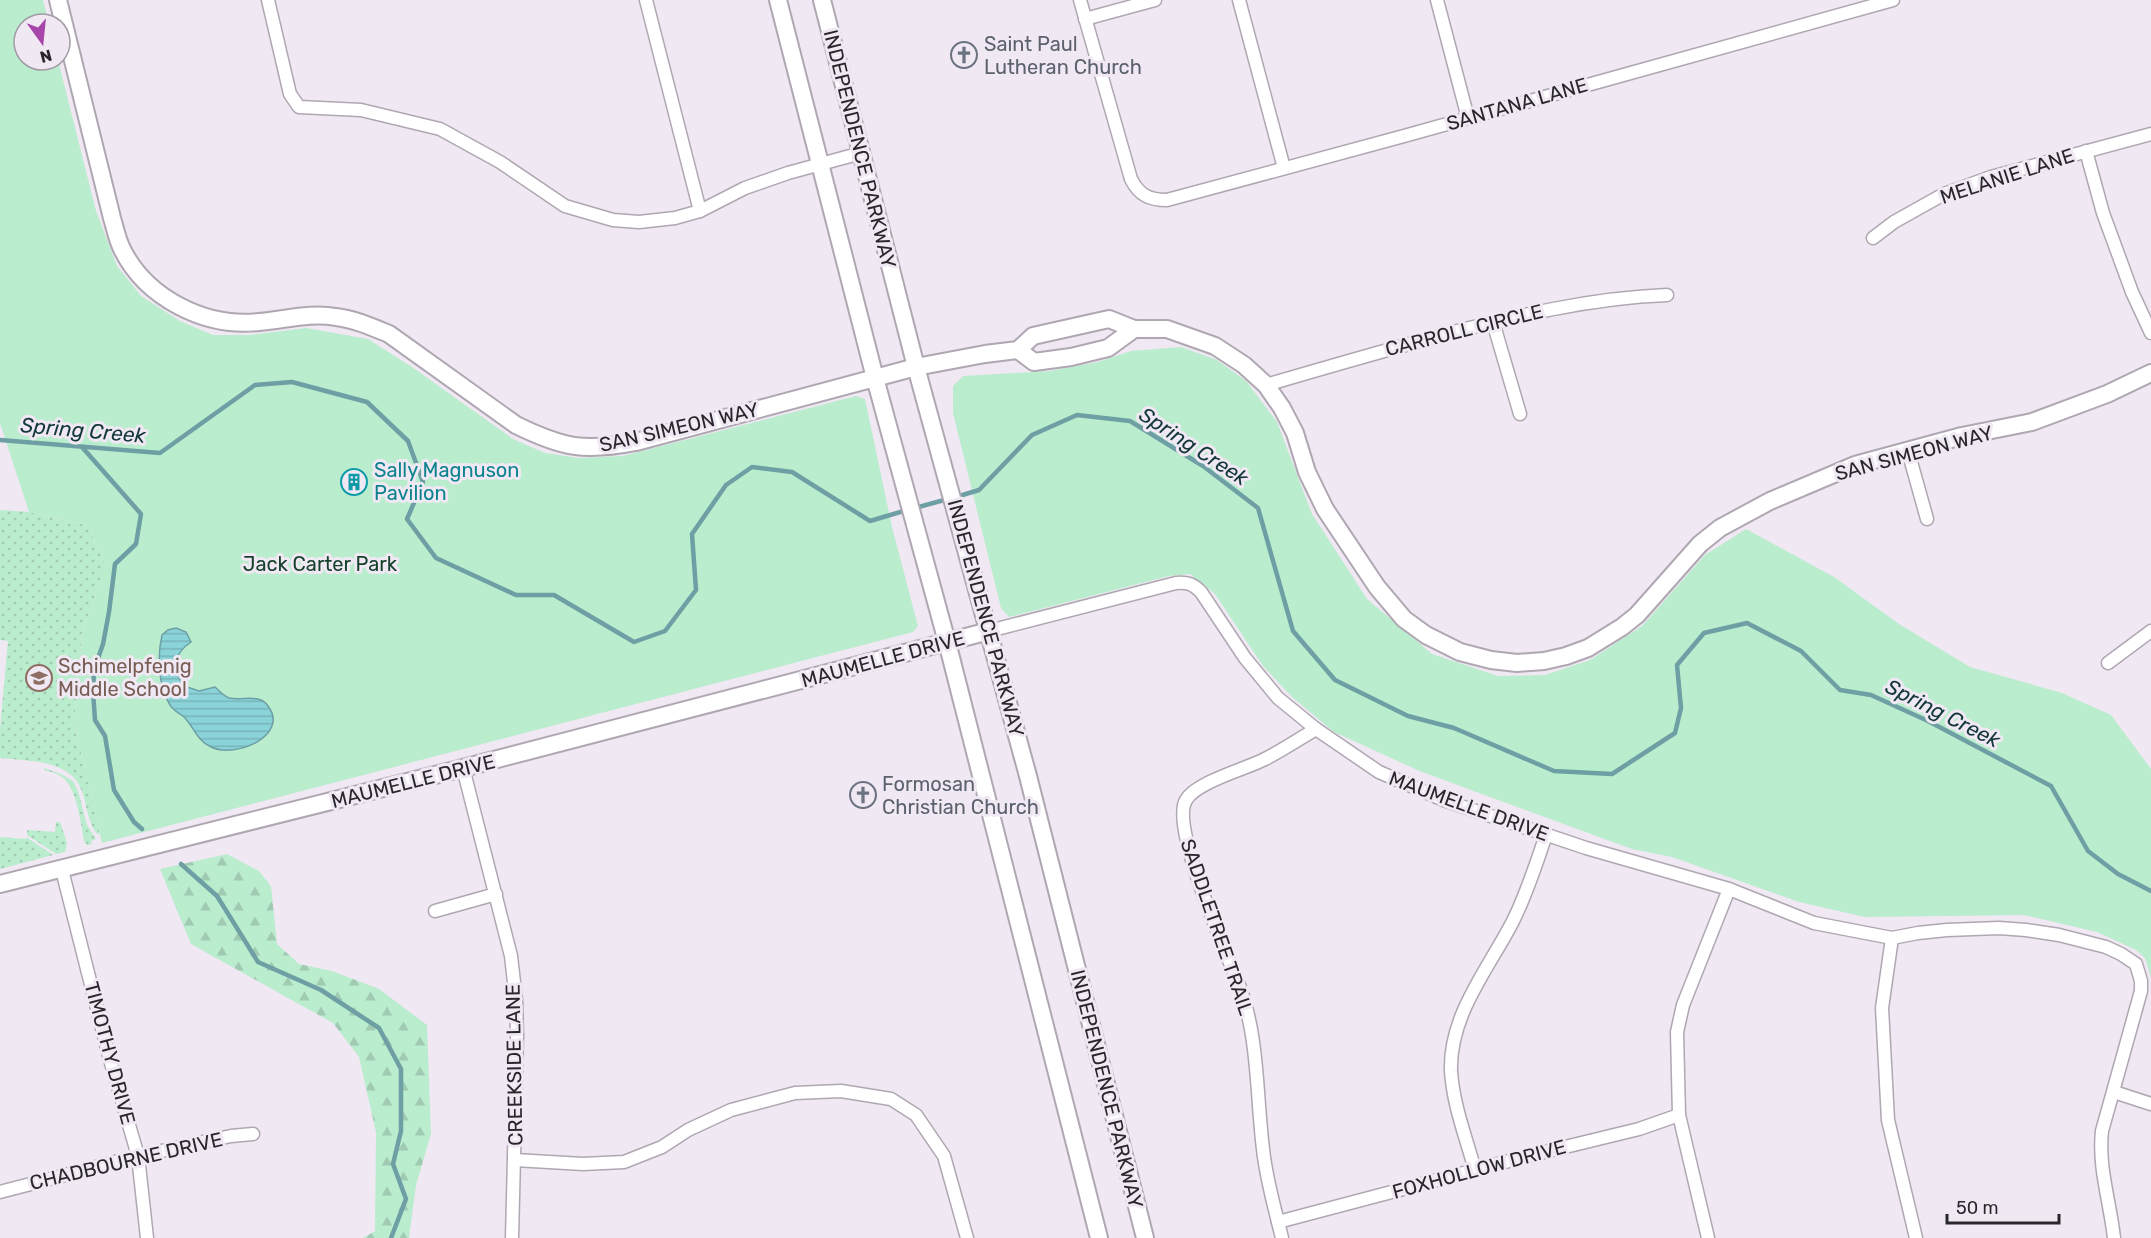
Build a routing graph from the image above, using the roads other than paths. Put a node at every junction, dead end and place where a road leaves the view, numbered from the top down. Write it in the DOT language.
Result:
graph roads {
  1 [pos="58,0"];
  2 [pos="268,0"];
  3 [pos="646,0"];
  4 [pos="778,0"];
  5 [pos="822,0"];
  6 [pos="1080,0"];
  7 [pos="1155,0"];
  8 [pos="1239,0"];
  9 [pos="1437,0"];
  10 [pos="1893,0"];
  11 [pos="1085,19"];
  12 [pos="1468,118"];
  13 [pos="2151,134"];
  14 [pos="2086,151"];
  15 [pos="861,153"];
  16 [pos="820,164"];
  17 [pos="1284,168"];
  18 [pos="700,211"];
  19 [pos="1873,238"];
  20 [pos="1667,295"];
  21 [pos="1493,322"];
  22 [pos="1134,329"];
  23 [pos="2151,333"];
  24 [pos="1018,351"];
  25 [pos="916,367"];
  26 [pos="2151,373"];
  27 [pos="875,378"];
  28 [pos="1266,385"];
  29 [pos="1520,414"];
  30 [pos="1908,451"];
  31 [pos="1927,519"];
  32 [pos="989,631"];
  33 [pos="2151,631"];
  34 [pos="947,642"];
  35 [pos="2108,663"];
  36 [pos="1316,729"];
  37 [pos="463,768"];
  38 [pos="1546,835"];
  39 [pos="63,870"];
  40 [pos="0,884"];
  41 [pos="1729,889"];
  42 [pos="496,894"];
  43 [pos="435,911"];
  44 [pos="1892,938"];
  45 [pos="2114,1092"];
  46 [pos="2151,1104"];
  47 [pos="1679,1115"];
  48 [pos="253,1134"];
  49 [pos="138,1156"];
  50 [pos="515,1160"];
  51 [pos="1475,1170"];
  52 [pos="0,1192"];
  53 [pos="1278,1222"];
  54 [pos="147,1238"];
  55 [pos="512,1238"];
  56 [pos="967,1238"];
  57 [pos="1099,1238"];
  58 [pos="1145,1238"];
  59 [pos="1282,1238"];
  60 [pos="1708,1238"];
  61 [pos="1916,1238"];
  62 [pos="2115,1238"];
  1 -- 27 [label="street, SAN SIMEON WAY"];
  2 -- 18 [label="street"];
  3 -- 18 [label="street"];
  4 -- 16 [label="street"];
  5 -- 15 [label="street, INDEPENDENCE PARKWAY"];
  6 -- 11 [label="street"];
  7 -- 11 [label="street"];
  8 -- 17 [label="street"];
  9 -- 12 [label="street"];
  10 -- 12 [label="street, SANTANA LANE"];
  11 -- 17 [label="street, SANTANA LANE"];
  12 -- 17 [label="street, SANTANA LANE"];
  13 -- 14 [label="street, MELANIE LANE"];
  14 -- 19 [label="street, MELANIE LANE"];
  14 -- 23 [label="street"];
  15 -- 16 [label="street"];
  15 -- 25 [label="street, INDEPENDENCE PARKWAY"];
  16 -- 18 [label="street"];
  16 -- 27 [label="street"];
  20 -- 21 [label="street, CARROLL CIRCLE"];
  21 -- 28 [label="street, CARROLL CIRCLE"];
  21 -- 29 [label="street"];
  22 -- 24 [label="street, SAN SIMEON WAY"];
  22 -- 24 [label="street, SAN SIMEON WAY"];
  22 -- 28 [label="street, SAN SIMEON WAY"];
  24 -- 25 [label="street, SAN SIMEON WAY"];
  25 -- 27 [label="street, SAN SIMEON WAY"];
  25 -- 32 [label="street, INDEPENDENCE PARKWAY"];
  26 -- 30 [label="street, SAN SIMEON WAY"];
  27 -- 34 [label="street"];
  28 -- 30 [label="street, SAN SIMEON WAY"];
  30 -- 31 [label="street"];
  32 -- 34 [label="street, MAUMELLE DRIVE"];
  32 -- 36 [label="street, MAUMELLE DRIVE"];
  32 -- 58 [label="street, INDEPENDENCE PARKWAY"];
  33 -- 35 [label="street"];
  34 -- 37 [label="street, MAUMELLE DRIVE"];
  34 -- 57 [label="street"];
  36 -- 38 [label="street, MAUMELLE DRIVE"];
  36 -- 53 [label="street, SADDLETREE TRAIL"];
  37 -- 39 [label="street, MAUMELLE DRIVE"];
  37 -- 42 [label="street, CREEKSIDE LANE"];
  38 -- 41 [label="street, MAUMELLE DRIVE"];
  38 -- 51 [label="street"];
  39 -- 40 [label="street, MAUMELLE DRIVE"];
  39 -- 49 [label="street, TIMOTHY DRIVE"];
  41 -- 44 [label="street, MAUMELLE DRIVE"];
  41 -- 47 [label="street"];
  42 -- 43 [label="street"];
  42 -- 50 [label="street, CREEKSIDE LANE"];
  44 -- 45 [label="street, MAUMELLE DRIVE"];
  44 -- 61 [label="street"];
  45 -- 46 [label="street"];
  45 -- 62 [label="street"];
  47 -- 51 [label="street, FOXHOLLOW DRIVE"];
  47 -- 60 [label="street"];
  48 -- 49 [label="street, CHADBOURNE DRIVE"];
  49 -- 52 [label="street, CHADBOURNE DRIVE"];
  49 -- 54 [label="street, TIMOTHY DRIVE"];
  50 -- 55 [label="street, CREEKSIDE LANE"];
  50 -- 56 [label="street"];
  51 -- 53 [label="street, FOXHOLLOW DRIVE"];
  53 -- 59 [label="street, SADDLETREE TRAIL"];
}
